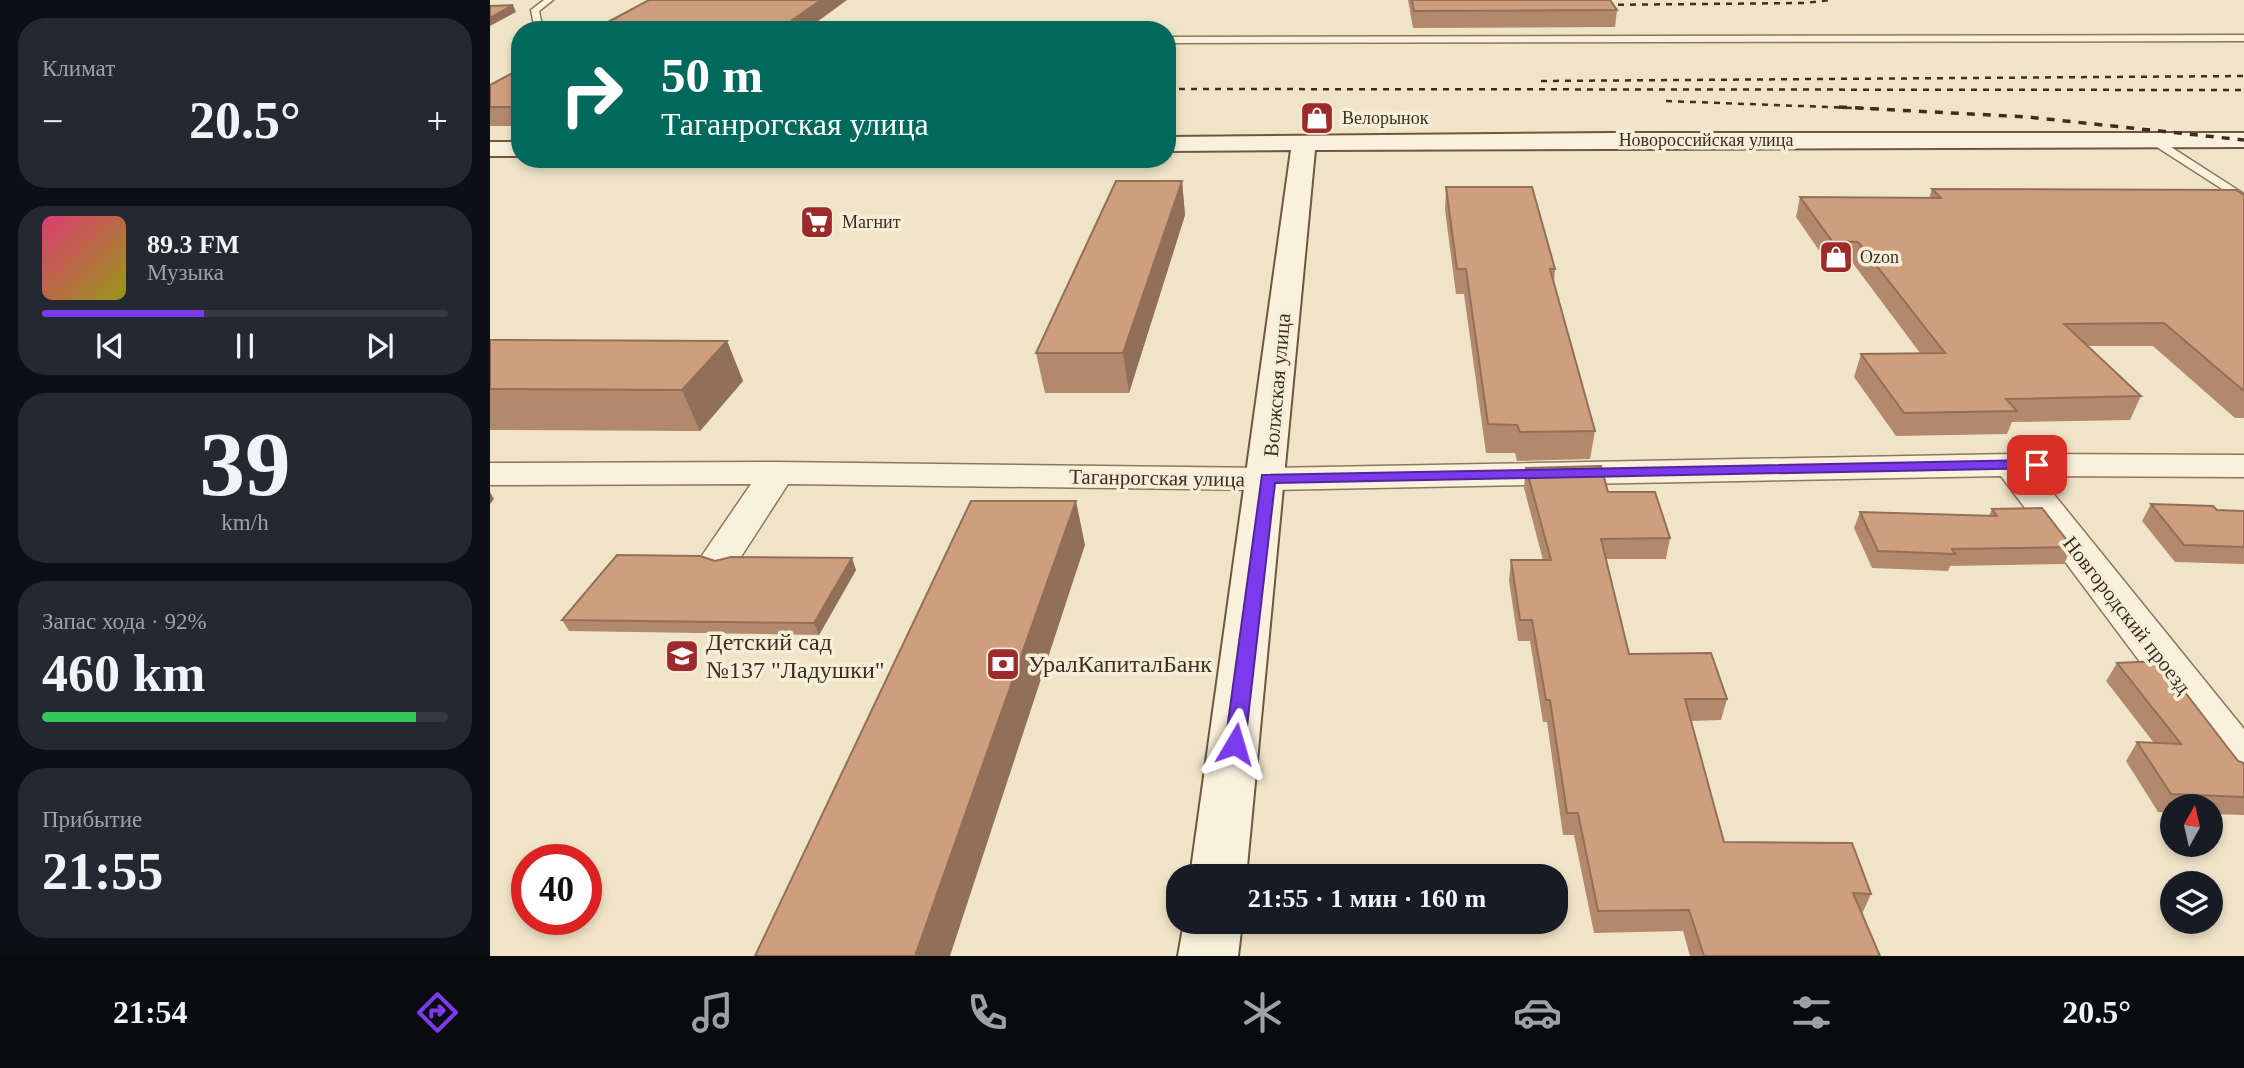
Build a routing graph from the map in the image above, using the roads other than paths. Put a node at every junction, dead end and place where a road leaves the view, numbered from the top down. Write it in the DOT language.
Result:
graph roads {
  1 [pos="549,0"];
  2 [pos="538,21"];
  3 [pos="2244,38"];
  4 [pos="1176,40"];
  5 [pos="2244,139"];
  6 [pos="2153,140"];
  7 [pos="1304,143"];
  8 [pos="1176,144"];
  9 [pos="490,149"];
  10 [pos="511,149"];
  11 [pos="2244,199"];
  12 [pos="2011,465"];
  13 [pos="2244,466"];
  14 [pos="777,473"];
  15 [pos="490,474"];
  16 [pos="1268,479"];
  17 [pos="721,557"];
  18 [pos="2244,764"];
  19 [pos="1220,864"];
  20 [pos="1212,934"];
  21 [pos="1209,956"];
  1 -- 2 [label="lane"];
  3 -- 4 [label="lane"];
  5 -- 6 [label="main road, Новороссийская улица"];
  6 -- 7 [label="main road, Новороссийская улица"];
  6 -- 11 [label="lane"];
  7 -- 8 [label="main road, Новороссийская улица"];
  7 -- 16 [label="main road, Волжская улица"];
  9 -- 10 [label="main road"];
  12 -- 13 [label="street, Таганрогская улица"];
  12 -- 16 [label="street, Таганрогская улица"];
  12 -- 18 [label="street, Новгородский проезд"];
  14 -- 15 [label="street, Таганрогская улица"];
  14 -- 16 [label="street, Таганрогская улица"];
  14 -- 17 [label="street"];
  16 -- 19 [label="main road, Волжская улица"];
  20 -- 21 [label="main road"];
}
